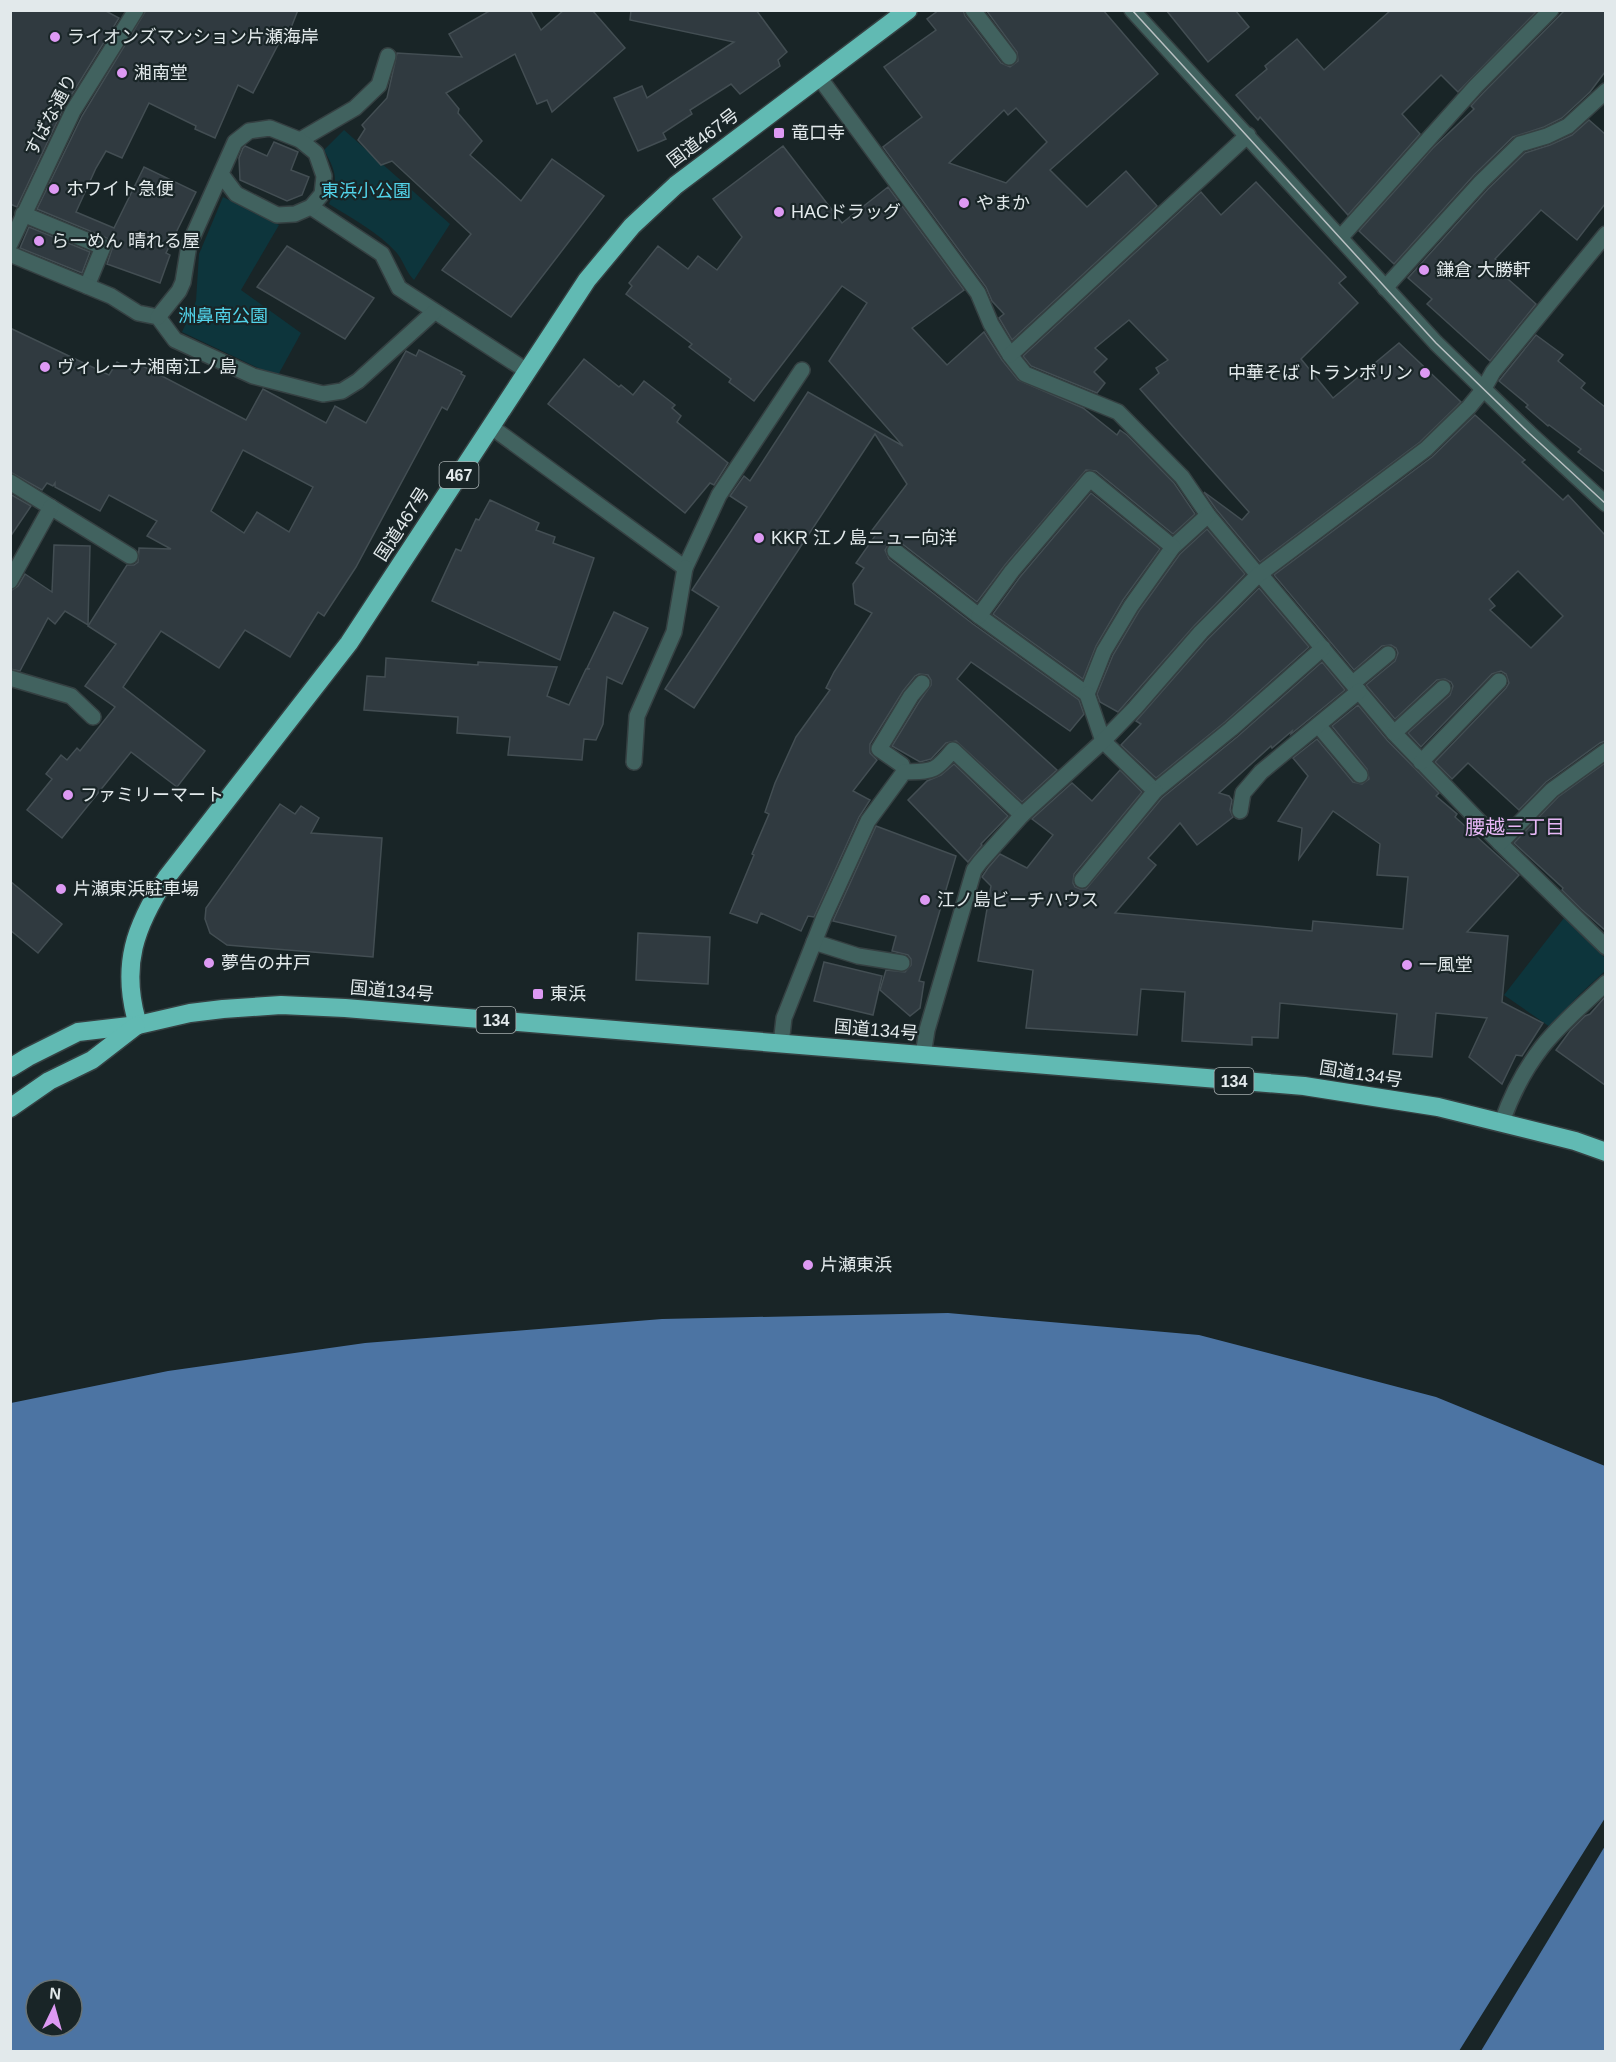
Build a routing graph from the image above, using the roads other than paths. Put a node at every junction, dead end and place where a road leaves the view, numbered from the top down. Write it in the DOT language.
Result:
graph roads {
  1 [pos="136,10"];
  2 [pos="909,10"];
  3 [pos="973,10"];
  4 [pos="1132,10"];
  5 [pos="1551,10"];
  6 [pos="388,56"];
  7 [pos="1009,57"];
  8 [pos="819,77"];
  9 [pos="1605,91"];
  10 [pos="1248,135"];
  11 [pos="300,140"];
  12 [pos="220,174"];
  13 [pos="311,207"];
  14 [pos="23,214"];
  15 [pos="1605,234"];
  16 [pos="1340,238"];
  17 [pos="10,244"];
  18 [pos="10,254"];
  19 [pos="87,286"];
  20 [pos="1385,288"];
  21 [pos="434,312"];
  22 [pos="158,317"];
  23 [pos="1010,355"];
  24 [pos="802,370"];
  25 [pos="526,371"];
  26 [pos="1483,390"];
  27 [pos="490,426"];
  28 [pos="10,482"];
  29 [pos="1605,504"];
  30 [pos="51,507"];
  31 [pos="1208,515"];
  32 [pos="1173,547"];
  33 [pos="895,551"];
  34 [pos="130,556"];
  35 [pos="685,568"];
  36 [pos="1259,575"];
  37 [pos="10,580"];
  38 [pos="979,616"];
  39 [pos="1323,648"];
  40 [pos="1388,654"];
  41 [pos="10,678"];
  42 [pos="1499,681"];
  43 [pos="922,683"];
  44 [pos="1356,687"];
  45 [pos="1443,688"];
  46 [pos="1087,694"];
  47 [pos="93,717"];
  48 [pos="1318,725"];
  49 [pos="1394,733"];
  50 [pos="1103,741"];
  51 [pos="1605,751"];
  52 [pos="634,762"];
  53 [pos="1421,762"];
  54 [pos="904,772"];
  55 [pos="1360,776"];
  56 [pos="1155,791"];
  57 [pos="1240,811"];
  58 [pos="1022,814"];
  59 [pos="1500,843"];
  60 [pos="1082,880"];
  61 [pos="814,942"];
  62 [pos="1605,947"];
  63 [pos="902,963"];
  64 [pos="1605,984"];
  65 [pos="138,1025"];
  66 [pos="781,1044"];
  67 [pos="923,1055"];
  68 [pos="10,1068"];
  69 [pos="10,1108"];
  70 [pos="1502,1122"];
  71 [pos="1605,1152"];
  1 -- 14 [label="street, すばな通り"];
  2 -- 8 [label="highway, 国道467号 / 467"];
  3 -- 7 [label="street"];
  4 -- 10 [label="street"];
  5 -- 16 [label="street"];
  6 -- 11 [label="street"];
  8 -- 23 [label="street"];
  8 -- 25 [label="highway, 国道467号 / 467"];
  9 -- 20 [label="street"];
  10 -- 16 [label="street"];
  10 -- 23 [label="street"];
  11 -- 12 [label="street"];
  11 -- 13 [label="street"];
  12 -- 13 [label="street"];
  12 -- 22 [label="street"];
  13 -- 21 [label="street"];
  14 -- 17 [label="street, すばな通り"];
  14 -- 19 [label="street"];
  15 -- 26 [label="street"];
  16 -- 20 [label="street"];
  18 -- 19 [label="street"];
  19 -- 22 [label="street"];
  20 -- 26 [label="street"];
  21 -- 22 [label="street"];
  21 -- 25 [label="street"];
  23 -- 31 [label="street"];
  24 -- 35 [label="street"];
  25 -- 27 [label="highway, 国道467号 / 467"];
  26 -- 29 [label="street"];
  26 -- 36 [label="street"];
  27 -- 35 [label="street"];
  27 -- 65 [label="highway, 国道467号 / 467"];
  28 -- 30 [label="street"];
  30 -- 34 [label="street"];
  30 -- 37 [label="street"];
  31 -- 32 [label="street"];
  31 -- 36 [label="street"];
  32 -- 38 [label="street"];
  32 -- 46 [label="street"];
  33 -- 38 [label="street"];
  35 -- 52 [label="street"];
  36 -- 39 [label="street"];
  36 -- 50 [label="street"];
  38 -- 46 [label="street"];
  39 -- 44 [label="street"];
  39 -- 56 [label="street"];
  40 -- 44 [label="street"];
  41 -- 47 [label="street"];
  42 -- 53 [label="street"];
  43 -- 54 [label="street"];
  44 -- 48 [label="street"];
  44 -- 49 [label="street"];
  45 -- 49 [label="street"];
  46 -- 50 [label="street"];
  48 -- 55 [label="street"];
  48 -- 57 [label="street"];
  49 -- 53 [label="street"];
  50 -- 56 [label="street"];
  50 -- 58 [label="street"];
  51 -- 59 [label="street"];
  53 -- 59 [label="street"];
  54 -- 58 [label="street"];
  54 -- 61 [label="street"];
  56 -- 60 [label="street"];
  58 -- 67 [label="street"];
  59 -- 62 [label="street"];
  61 -- 63 [label="street"];
  61 -- 66 [label="street"];
  64 -- 70 [label="street"];
  65 -- 66 [label="highway, 国道134号 / 134"];
  65 -- 68 [label="highway, 国道134号 / 134"];
  65 -- 69 [label="highway, 国道134号 / 134"];
  66 -- 67 [label="highway, 国道134号 / 134"];
  67 -- 70 [label="highway, 国道134号 / 134"];
  70 -- 71 [label="highway, 国道134号 / 134"];
}
